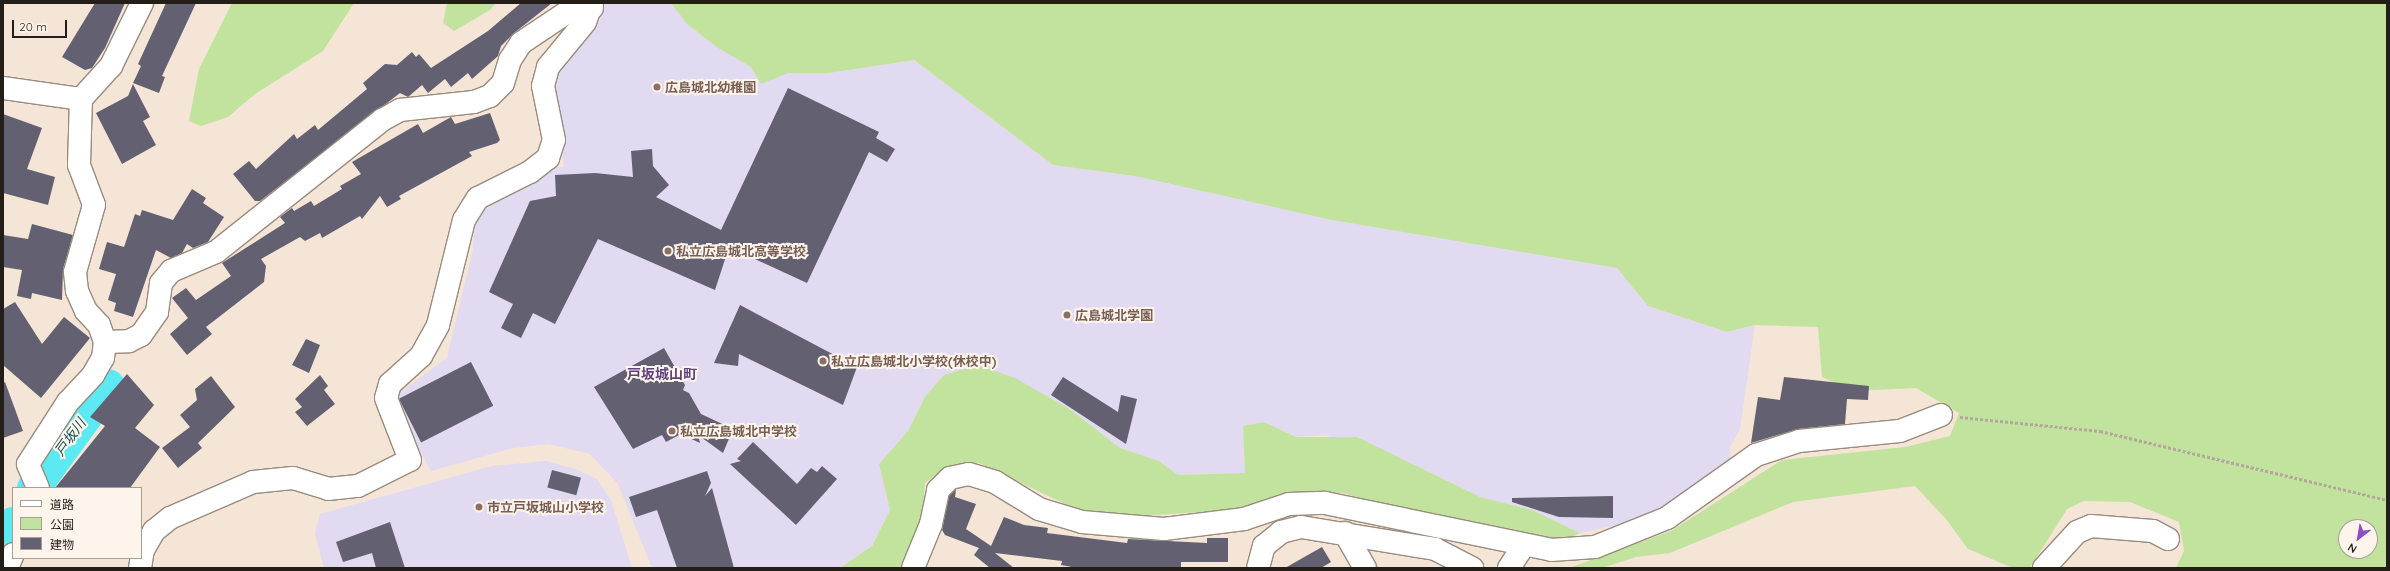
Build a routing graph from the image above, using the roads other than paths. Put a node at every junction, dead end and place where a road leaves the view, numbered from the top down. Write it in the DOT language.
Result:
graph roads {
  1 [pos="142,3"];
  2 [pos="592,5"];
  3 [pos="3,88"];
  4 [pos="81,99"];
  5 [pos="105,342"];
  6 [pos="1942,415"];
  7 [pos="38,487"];
  8 [pos="1345,532"];
  9 [pos="2168,539"];
  10 [pos="1524,544"];
  11 [pos="12,556"];
  12 [pos="142,556"];
  13 [pos="7,568"];
  14 [pos="913,568"];
  15 [pos="1258,568"];
  16 [pos="1366,568"];
  17 [pos="1472,568"];
  18 [pos="1509,568"];
  19 [pos="2044,568"];
  1 -- 4 [label="street"];
  2 -- 5 [label="street"];
  2 -- 12 [label="street"];
  3 -- 4 [label="street"];
  4 -- 5 [label="street"];
  5 -- 7 [label="street"];
  6 -- 10 [label="street"];
  8 -- 15 [label="street"];
  8 -- 16 [label="street"];
  8 -- 17 [label="street"];
  9 -- 19 [label="street"];
  10 -- 14 [label="street"];
  10 -- 18 [label="street"];
  11 -- 13 [label="street"];
}
